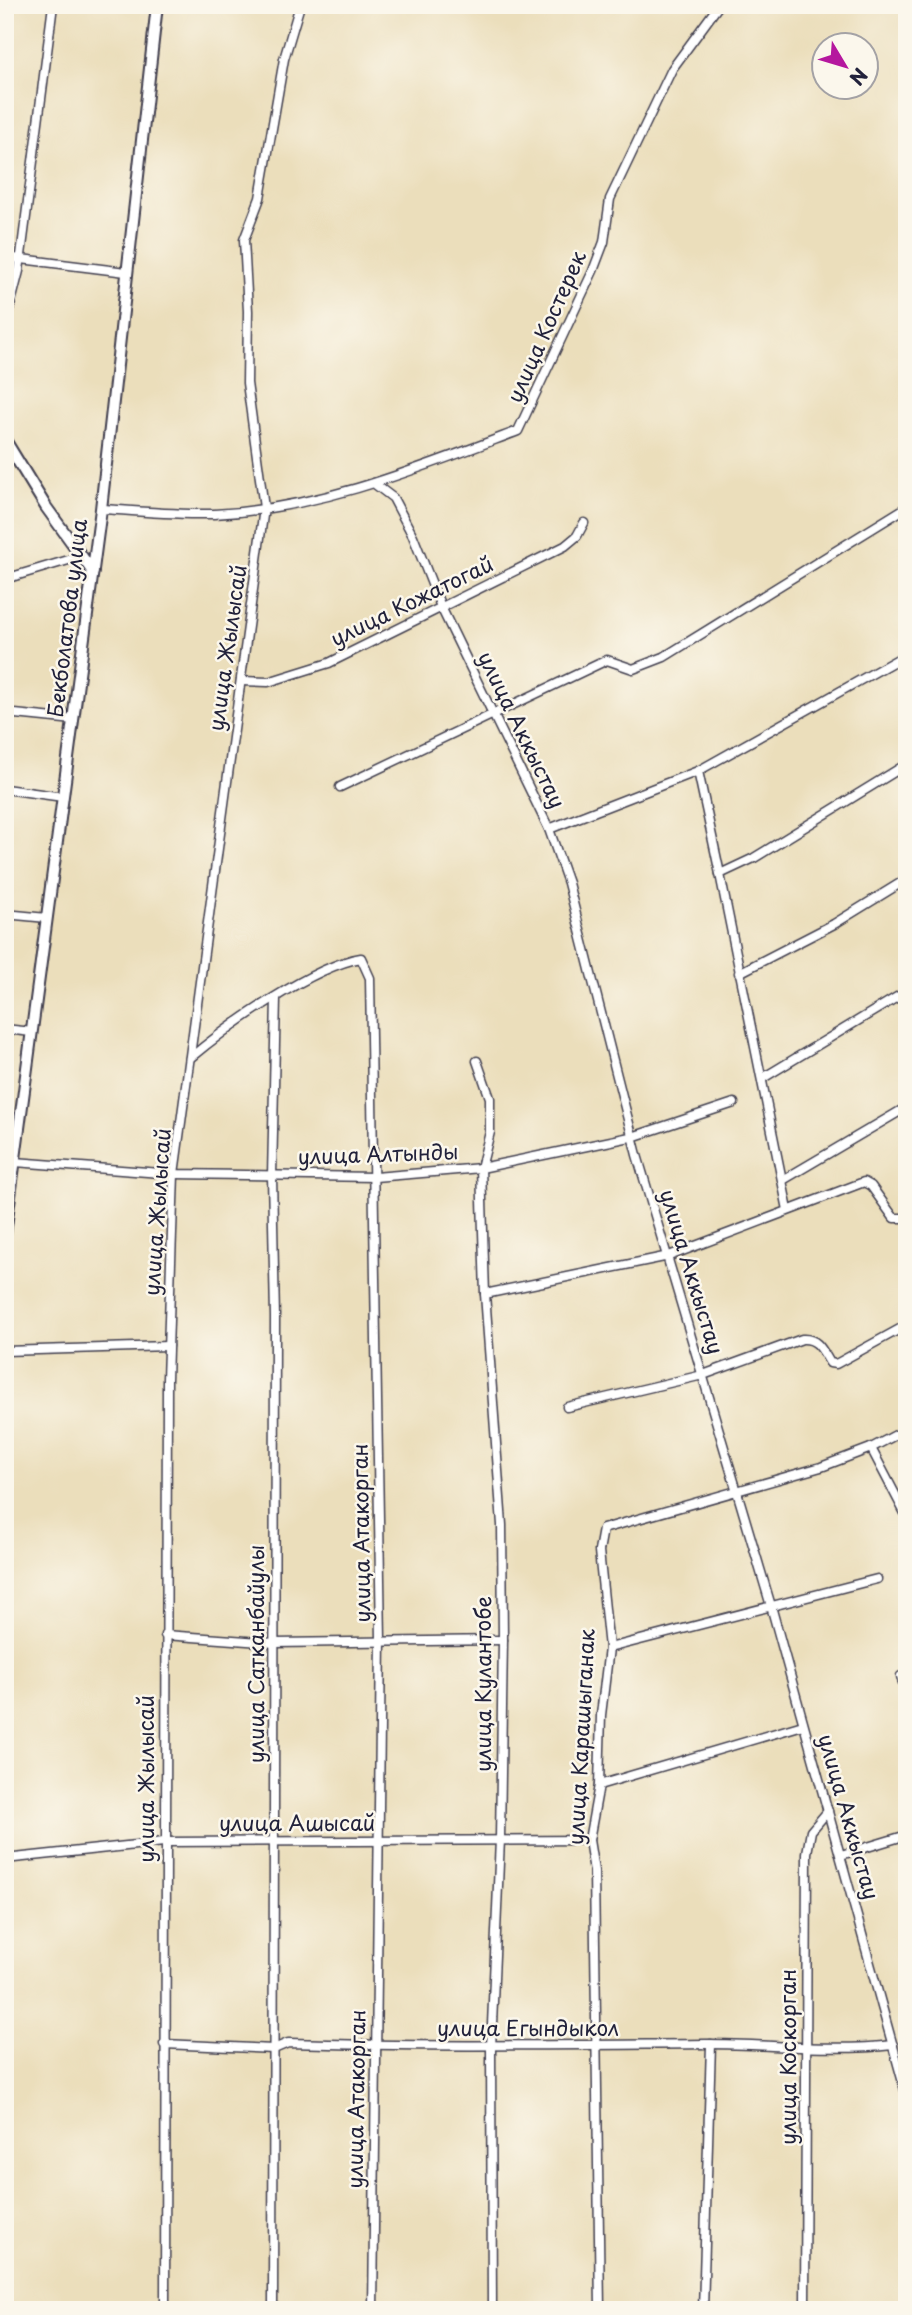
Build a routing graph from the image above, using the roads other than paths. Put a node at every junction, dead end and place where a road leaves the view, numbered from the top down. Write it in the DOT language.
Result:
graph roads {
  1 [pos="53,5"];
  2 [pos="157,5"];
  3 [pos="300,5"];
  4 [pos="719,5"];
  5 [pos="5,257"];
  6 [pos="21,258"];
  7 [pos="126,272"];
  8 [pos="5,326"];
  9 [pos="5,440"];
  10 [pos="376,485"];
  11 [pos="907,507"];
  12 [pos="264,508"];
  13 [pos="101,509"];
  14 [pos="584,523"];
  15 [pos="82,555"];
  16 [pos="93,572"];
  17 [pos="5,579"];
  18 [pos="441,607"];
  19 [pos="907,654"];
  20 [pos="241,681"];
  21 [pos="494,712"];
  22 [pos="5,713"];
  23 [pos="74,720"];
  24 [pos="907,764"];
  25 [pos="698,771"];
  26 [pos="340,787"];
  27 [pos="5,789"];
  28 [pos="64,797"];
  29 [pos="549,828"];
  30 [pos="720,874"];
  31 [pos="907,879"];
  32 [pos="5,914"];
  33 [pos="47,918"];
  34 [pos="739,972"];
  35 [pos="907,991"];
  36 [pos="276,998"];
  37 [pos="5,1028"];
  38 [pos="32,1031"];
  39 [pos="190,1058"];
  40 [pos="477,1061"];
  41 [pos="763,1078"];
  42 [pos="734,1103"];
  43 [pos="907,1107"];
  44 [pos="635,1136"];
  45 [pos="5,1142"];
  46 [pos="18,1142"];
  47 [pos="15,1163"];
  48 [pos="481,1168"];
  49 [pos="174,1174"];
  50 [pos="272,1176"];
  51 [pos="375,1177"];
  52 [pos="783,1180"];
  53 [pos="788,1210"];
  54 [pos="907,1218"];
  55 [pos="5,1234"];
  56 [pos="669,1256"];
  57 [pos="485,1294"];
  58 [pos="907,1325"];
  59 [pos="168,1346"];
  60 [pos="5,1351"];
  61 [pos="703,1375"];
  62 [pos="567,1406"];
  63 [pos="907,1429"];
  64 [pos="871,1448"];
  65 [pos="735,1489"];
  66 [pos="907,1517"];
  67 [pos="877,1579"];
  68 [pos="771,1606"];
  69 [pos="165,1635"];
  70 [pos="380,1640"];
  71 [pos="503,1640"];
  72 [pos="275,1643"];
  73 [pos="609,1648"];
  74 [pos="901,1676"];
  75 [pos="907,1698"];
  76 [pos="803,1725"];
  77 [pos="599,1785"];
  78 [pos="828,1811"];
  79 [pos="907,1835"];
  80 [pos="500,1839"];
  81 [pos="589,1840"];
  82 [pos="275,1841"];
  83 [pos="379,1841"];
  84 [pos="164,1842"];
  85 [pos="841,1854"];
  86 [pos="5,1859"];
  87 [pos="711,2044"];
  88 [pos="164,2045"];
  89 [pos="374,2045"];
  90 [pos="893,2045"];
  91 [pos="595,2046"];
  92 [pos="491,2048"];
  93 [pos="807,2048"];
  94 [pos="274,2049"];
  95 [pos="904,2078"];
  96 [pos="907,2097"];
  97 [pos="165,2310"];
  98 [pos="273,2310"];
  99 [pos="373,2310"];
  100 [pos="492,2310"];
  101 [pos="600,2310"];
  102 [pos="703,2310"];
  103 [pos="805,2310"];
  1 -- 6 [label="street"];
  2 -- 7 [label="street, Бекболатова улица"];
  3 -- 12 [label="street, улица Жылысай"];
  4 -- 10 [label="street, улица Костерек"];
  5 -- 6 [label="street"];
  6 -- 7 [label="street"];
  6 -- 8 [label="street"];
  7 -- 13 [label="street, Бекболатова улица"];
  9 -- 15 [label="street"];
  10 -- 12 [label="street, улица Костерек"];
  10 -- 18 [label="street, улица Аккыстау"];
  11 -- 21 [label="street"];
  12 -- 13 [label="street, улица Костерек"];
  12 -- 20 [label="street, улица Жылысай"];
  13 -- 16 [label="street, Бекболатова улица"];
  14 -- 18 [label="street, улица Кожатогай"];
  15 -- 16 [label="street"];
  15 -- 17 [label="street"];
  16 -- 23 [label="street, Бекболатова улица"];
  18 -- 20 [label="street, улица Кожатогай"];
  18 -- 21 [label="street, улица Аккыстау"];
  19 -- 25 [label="street"];
  20 -- 39 [label="street, улица Жылысай"];
  21 -- 26 [label="street"];
  21 -- 29 [label="street, улица Аккыстау"];
  22 -- 23 [label="street"];
  23 -- 28 [label="street, Бекболатова улица"];
  24 -- 30 [label="street"];
  25 -- 29 [label="street"];
  25 -- 30 [label="street"];
  27 -- 28 [label="street"];
  28 -- 33 [label="street, Бекболатова улица"];
  29 -- 44 [label="street, улица Аккыстау"];
  30 -- 34 [label="street"];
  31 -- 34 [label="street"];
  32 -- 33 [label="street"];
  33 -- 38 [label="street, Бекболатова улица"];
  34 -- 41 [label="street"];
  35 -- 41 [label="street"];
  36 -- 39 [label="street, улица Атакорган"];
  36 -- 50 [label="street, улица Сатканбайулы"];
  36 -- 51 [label="street, улица Атакорган"];
  37 -- 38 [label="street"];
  38 -- 46 [label="street, Бекболатова улица"];
  39 -- 49 [label="street, улица Жылысай"];
  40 -- 48 [label="street, улица Кулантобе"];
  41 -- 52 [label="street"];
  42 -- 44 [label="street, улица Алтынды"];
  43 -- 52 [label="street"];
  44 -- 48 [label="street, улица Алтынды"];
  44 -- 56 [label="street, улица Аккыстау"];
  45 -- 46 [label="street"];
  46 -- 47 [label="street, Бекболатова улица"];
  47 -- 49 [label="street, улица Алтынды"];
  47 -- 55 [label="street, Бекболатова улица"];
  48 -- 51 [label="street, улица Алтынды"];
  48 -- 57 [label="street, улица Кулантобе"];
  49 -- 50 [label="street, улица Алтынды"];
  49 -- 59 [label="street, улица Жылысай"];
  50 -- 51 [label="street, улица Алтынды"];
  50 -- 72 [label="street, улица Сатканбайулы"];
  51 -- 70 [label="street, улица Атакорган"];
  52 -- 53 [label="street"];
  53 -- 54 [label="street"];
  53 -- 56 [label="street"];
  56 -- 57 [label="street"];
  56 -- 61 [label="street, улица Аккыстау"];
  57 -- 71 [label="street, улица Кулантобе"];
  58 -- 61 [label="street"];
  59 -- 60 [label="street"];
  59 -- 69 [label="street, улица Жылысай"];
  61 -- 62 [label="street"];
  61 -- 65 [label="street, улица Аккыстау"];
  63 -- 64 [label="street, улица Карашыганак"];
  64 -- 65 [label="street, улица Карашыганак"];
  64 -- 66 [label="street"];
  65 -- 68 [label="street, улица Аккыстау"];
  65 -- 73 [label="street, улица Карашыганак"];
  67 -- 68 [label="street"];
  68 -- 73 [label="street"];
  68 -- 76 [label="street, улица Аккыстау"];
  69 -- 72 [label="street"];
  69 -- 84 [label="street, улица Жылысай"];
  70 -- 71 [label="street"];
  70 -- 72 [label="street"];
  70 -- 83 [label="street, улица Атакорган"];
  71 -- 80 [label="street, улица Кулантобе"];
  72 -- 82 [label="street, улица Сатканбайулы"];
  73 -- 77 [label="street, улица Карашыганак"];
  74 -- 75 [label="street"];
  76 -- 77 [label="street"];
  76 -- 78 [label="street, улица Аккыстау"];
  77 -- 81 [label="street, улица Карашыганак"];
  78 -- 85 [label="street, улица Аккыстау"];
  78 -- 93 [label="street, улица Коскорган"];
  79 -- 85 [label="street"];
  80 -- 81 [label="street, улица Ашысай"];
  80 -- 83 [label="street, улица Ашысай"];
  80 -- 92 [label="street, улица Кулантобе"];
  81 -- 91 [label="street, улица Карашыганак"];
  82 -- 83 [label="street, улица Ашысай"];
  82 -- 84 [label="street, улица Ашысай"];
  82 -- 94 [label="street, улица Сатканбайулы"];
  83 -- 89 [label="street, улица Атакорган"];
  84 -- 86 [label="street, улица Ашысай"];
  84 -- 88 [label="street, улица Жылысай"];
  85 -- 90 [label="street, улица Аккыстау"];
  87 -- 91 [label="street, улица Егындыкол"];
  87 -- 93 [label="street, улица Егындыкол"];
  87 -- 102 [label="street"];
  88 -- 94 [label="street, улица Егындыкол"];
  88 -- 97 [label="street, улица Жылысай"];
  89 -- 92 [label="street, улица Егындыкол"];
  89 -- 94 [label="street, улица Егындыкол"];
  89 -- 99 [label="street, улица Атакорган"];
  90 -- 93 [label="street, улица Егындыкол"];
  90 -- 95 [label="street, улица Аккыстау"];
  91 -- 92 [label="street, улица Егындыкол"];
  91 -- 101 [label="street, улица Карашыганак"];
  92 -- 100 [label="street, улица Кулантобе"];
  93 -- 103 [label="street, улица Коскорган"];
  94 -- 98 [label="street, улица Сатканбайулы"];
  95 -- 96 [label="street, улица Аккыстау"];
}
